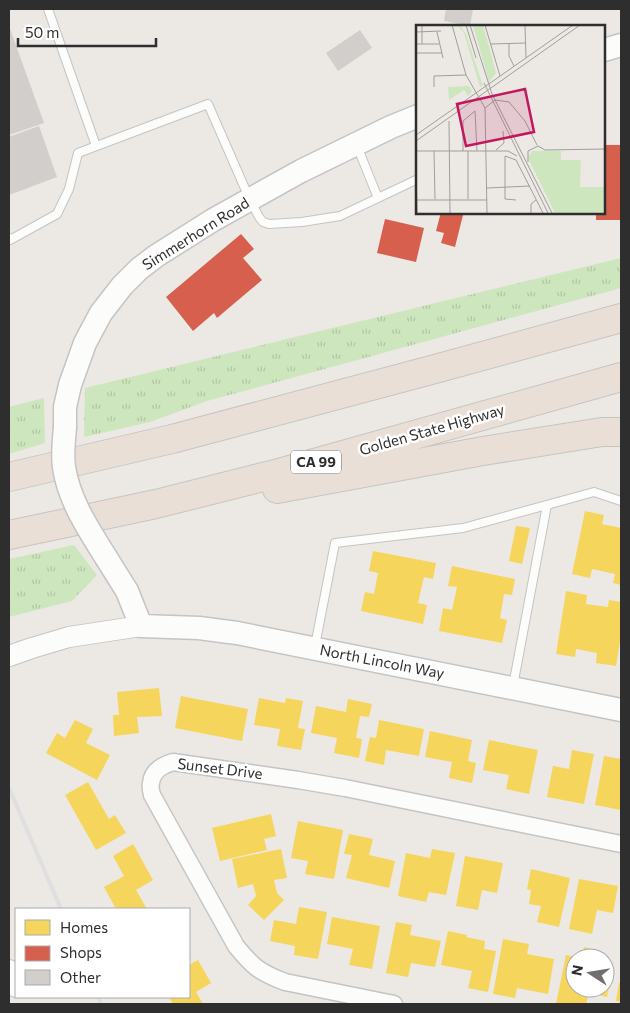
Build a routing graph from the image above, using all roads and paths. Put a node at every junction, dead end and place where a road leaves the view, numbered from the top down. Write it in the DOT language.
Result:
graph roads {
  1 [pos="48,9"];
  2 [pos="621,45"];
  3 [pos="605,50"];
  4 [pos="416,117"];
  5 [pos="357,144"];
  6 [pos="96,146"];
  7 [pos="416,180"];
  8 [pos="378,198"];
  9 [pos="250,200"];
  10 [pos="9,238"];
  11 [pos="616,318"];
  12 [pos="621,377"];
  13 [pos="621,432"];
  14 [pos="9,477"];
  15 [pos="621,501"];
  16 [pos="156,504"];
  17 [pos="547,506"];
  18 [pos="9,535"];
  19 [pos="141,626"];
  20 [pos="314,648"];
  21 [pos="9,656"];
  22 [pos="513,688"];
  23 [pos="621,710"];
  24 [pos="621,844"];
  25 [pos="9,970"];
  26 [pos="15,985"];
  27 [pos="394,1004"];
  1 -- 6 [label="lane"];
  2 -- 3 [label="main road"];
  4 -- 5 [label="main road, Simmerhorn Road"];
  5 -- 8 [label="lane"];
  5 -- 9 [label="main road, Simmerhorn Road"];
  6 -- 9 [label="lane"];
  6 -- 10 [label="lane"];
  7 -- 8 [label="lane"];
  8 -- 9 [label="lane"];
  9 -- 19 [label="main road, Simmerhorn Road, bridge"];
  11 -- 14 [label="highway"];
  12 -- 16 [label="highway, Golden State Highway / CA 99"];
  13 -- 16 [label="highway"];
  15 -- 17 [label="lane"];
  16 -- 18 [label="highway, Golden State Highway / CA 99"];
  17 -- 20 [label="lane"];
  17 -- 22 [label="lane"];
  19 -- 20 [label="main road, North Lincoln Way"];
  19 -- 21 [label="street, North Lincoln Way"];
  20 -- 22 [label="main road, North Lincoln Way"];
  22 -- 23 [label="main road, North Lincoln Way"];
  24 -- 27 [label="street, Sunset Drive"];
  25 -- 26 [label="street"];
}
